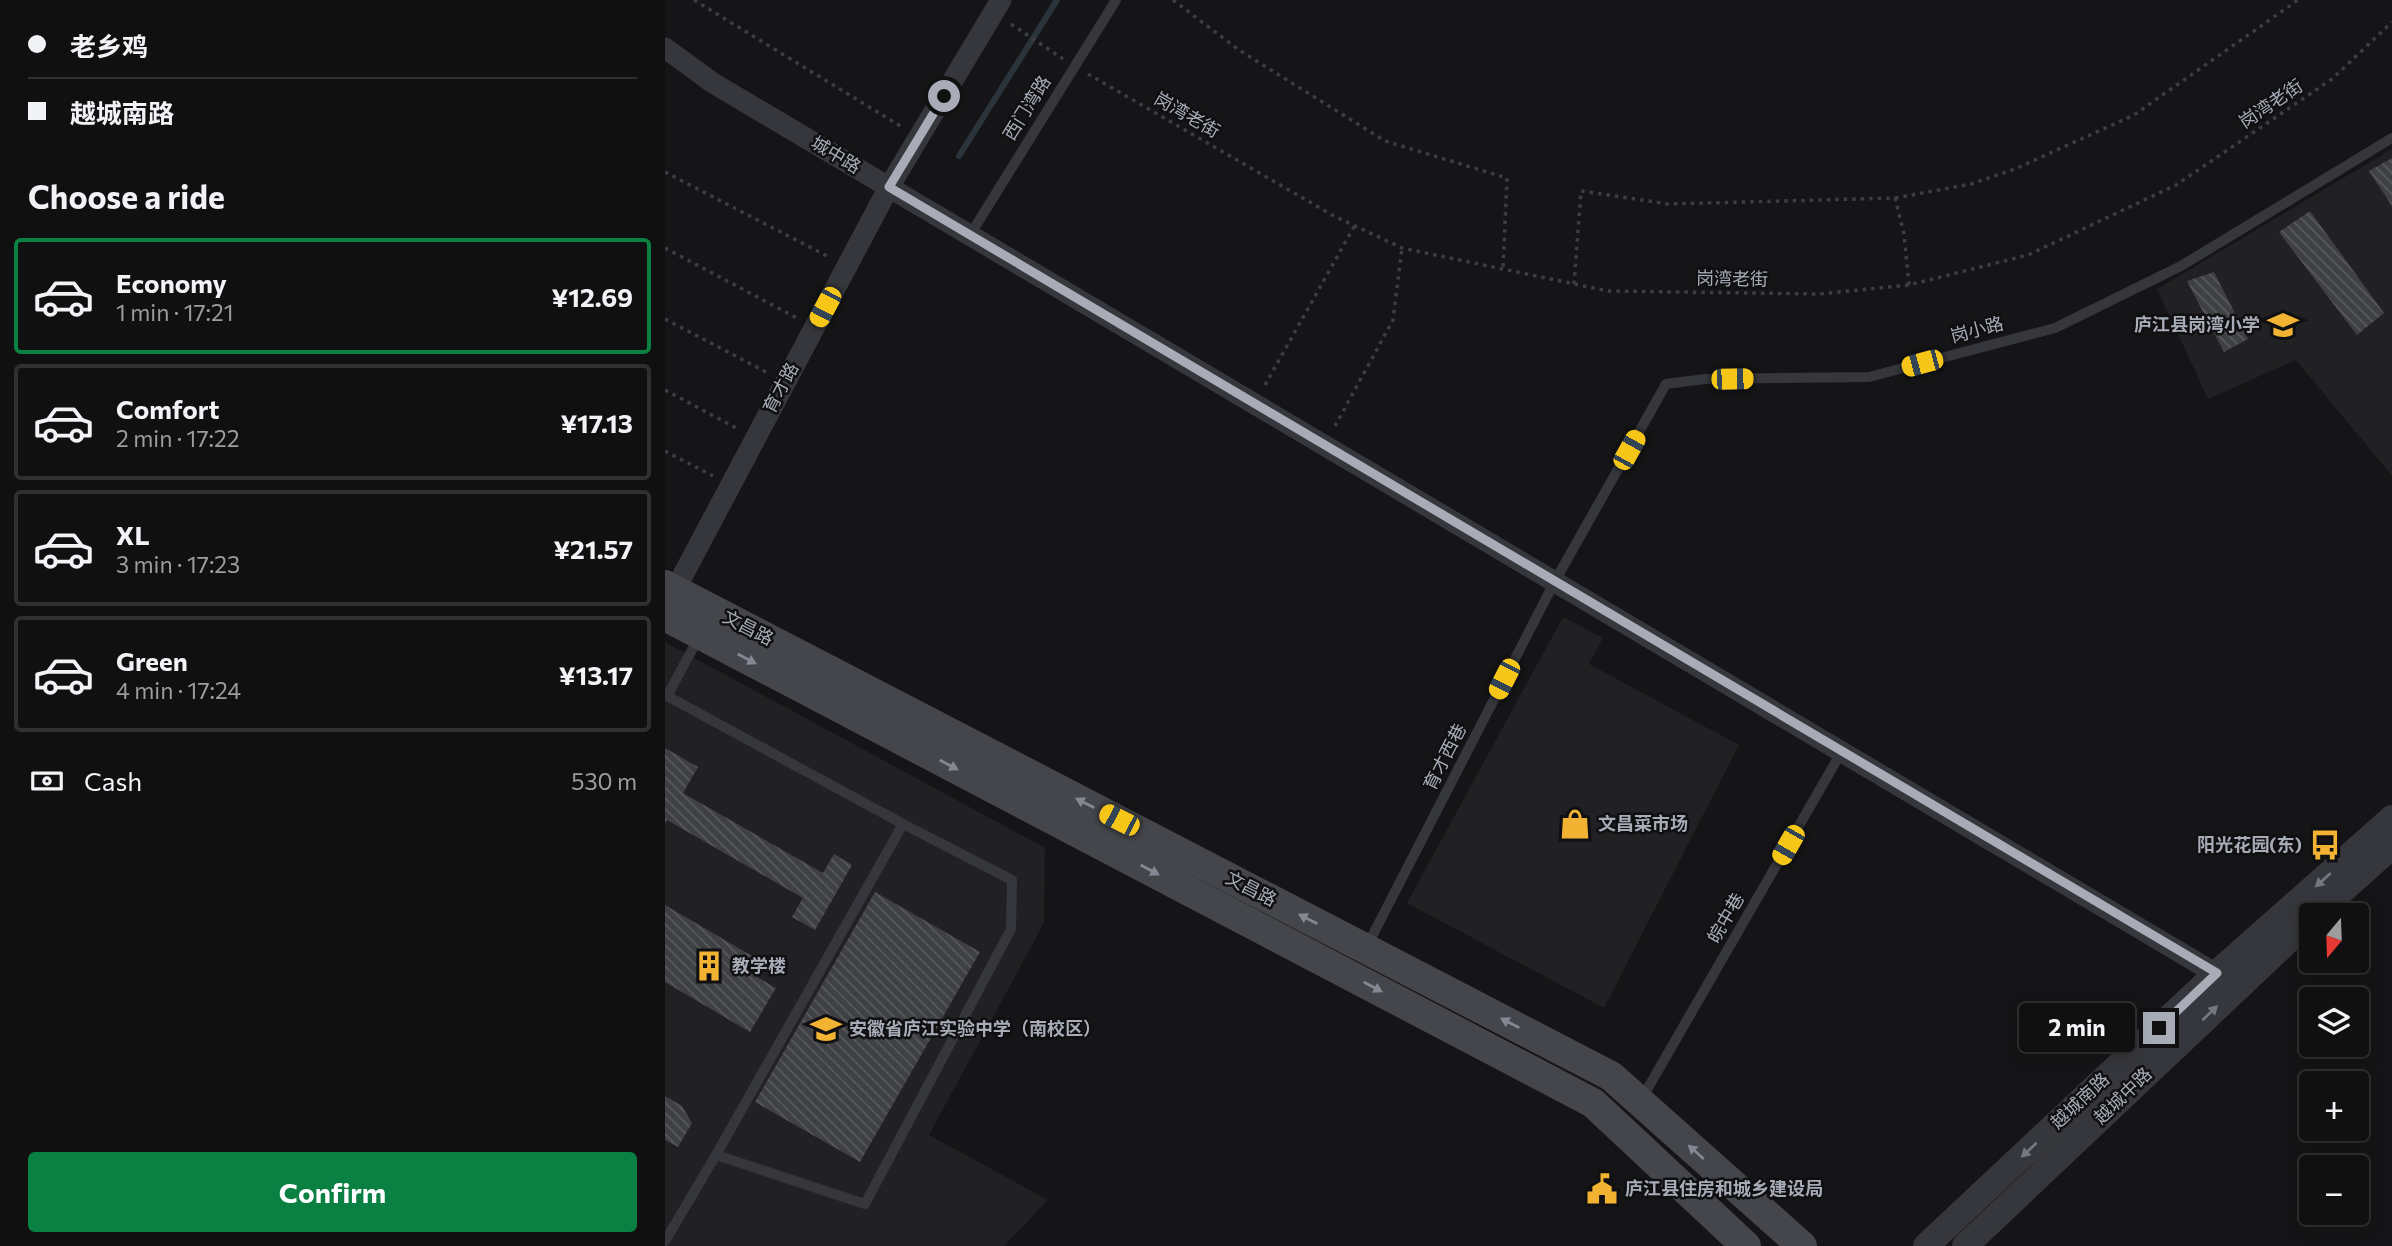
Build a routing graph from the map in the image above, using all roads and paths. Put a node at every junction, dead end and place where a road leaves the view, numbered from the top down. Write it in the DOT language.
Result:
graph roads {
  1 [pos="694,0"];
  2 [pos="1116,0"];
  3 [pos="1173,0"];
  4 [pos="2298,0"];
  5 [pos="997,6"];
  6 [pos="2392,22"];
  7 [pos="666,51"];
  8 [pos="1074,66"];
  9 [pos="919,137"];
  10 [pos="2392,138"];
  11 [pos="665,172"];
  12 [pos="889,187"];
  13 [pos="1895,198"];
  14 [pos="1355,225"];
  15 [pos="969,235"];
  16 [pos="665,248"];
  17 [pos="1402,248"];
  18 [pos="846,266"];
  19 [pos="1503,269"];
  20 [pos="1574,284"];
  21 [pos="1909,285"];
  22 [pos="665,319"];
  23 [pos="814,327"];
  24 [pos="785,382"];
  25 [pos="665,390"];
  26 [pos="1254,403"];
  27 [pos="755,438"];
  28 [pos="1325,445"];
  29 [pos="665,452"];
  30 [pos="730,485"];
  31 [pos="1555,581"];
  32 [pos="668,597"];
  33 [pos="700,635"];
  34 [pos="666,695"];
  35 [pos="1842,751"];
  36 [pos="2392,818"];
  37 [pos="903,824"];
  38 [pos="2392,846"];
  39 [pos="2329,903"];
  40 [pos="2299,927"];
  41 [pos="1365,948"];
  42 [pos="2227,980"];
  43 [pos="1640,1102"];
  44 [pos="716,1155"];
  45 [pos="665,1241"];
  46 [pos="1747,1246"];
  47 [pos="1802,1246"];
  48 [pos="1926,1246"];
  49 [pos="1965,1246"];
  1 -- 9 [label="path"];
  2 -- 8 [label="lane, 西门湾路"];
  3 -- 19 [label="path"];
  4 -- 13 [label="path"];
  5 -- 8 [label="path, 岗湾老街"];
  5 -- 9 [label="street, 育才路"];
  6 -- 21 [label="path, 岗湾老街"];
  7 -- 12 [label="street, 城中路"];
  8 -- 14 [label="path, 岗湾老街"];
  8 -- 15 [label="lane, 西门湾路"];
  9 -- 12 [label="street, 育才路"];
  10 -- 31 [label="lane, 岗小路"];
  11 -- 18 [label="path"];
  12 -- 15 [label="street, 城中路"];
  12 -- 18 [label="street, 育才路"];
  13 -- 20 [label="path"];
  13 -- 21 [label="path"];
  14 -- 17 [label="path, 岗湾老街"];
  14 -- 26 [label="path"];
  15 -- 26 [label="street, 城中路"];
  16 -- 23 [label="path"];
  17 -- 19 [label="path, 岗湾老街"];
  17 -- 28 [label="path"];
  18 -- 23 [label="street, 育才路"];
  19 -- 20 [label="path, 岗湾老街"];
  20 -- 21 [label="path, 岗湾老街"];
  22 -- 24 [label="path"];
  23 -- 24 [label="street, 育才路"];
  24 -- 27 [label="street, 育才路"];
  25 -- 27 [label="path"];
  26 -- 28 [label="street, 城中路"];
  27 -- 30 [label="street, 育才路"];
  28 -- 31 [label="street, 城中路"];
  29 -- 30 [label="path"];
  30 -- 32 [label="street, 育才路"];
  31 -- 35 [label="street, 城中路"];
  31 -- 41 [label="lane, 育才西巷"];
  32 -- 33 [label="main road, 文昌路"];
  41 -- 32 [label="main road, 文昌路, one-way"];
  33 -- 34 [label="lane"];
  33 -- 46 [label="main road, 文昌路, one-way"];
  34 -- 37 [label="lane"];
  35 -- 42 [label="street, 城中路"];
  35 -- 43 [label="lane, 皖中巷"];
  36 -- 42 [label="street, 越城南路, one-way"];
  37 -- 44 [label="lane"];
  37 -- 44 [label="lane"];
  38 -- 39 [label="street, 越城中路"];
  40 -- 42 [label="street, 越城中路"];
  43 -- 41 [label="main road, 文昌路, one-way"];
  42 -- 48 [label="street, 越城南路, one-way"];
  49 -- 42 [label="street, 越城中路, one-way"];
  47 -- 43 [label="main road, 文昌路, one-way"];
  44 -- 45 [label="lane"];
}
